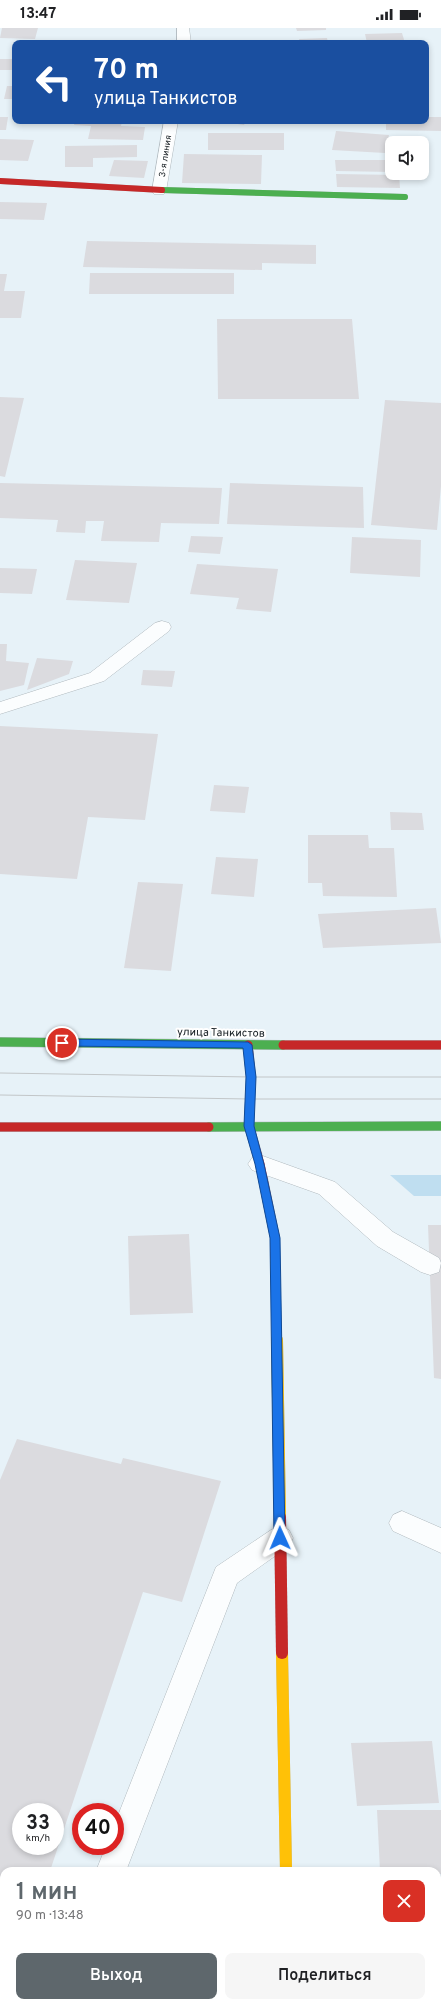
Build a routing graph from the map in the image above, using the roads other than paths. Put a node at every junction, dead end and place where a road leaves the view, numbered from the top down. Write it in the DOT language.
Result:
graph roads {
  1 [pos="183,28"];
  2 [pos="184,40"];
  3 [pos="170,124"];
  4 [pos="0,181"];
  5 [pos="159,191"];
  6 [pos="405,197"];
  7 [pos="162,627"];
  8 [pos="0,708"];
  9 [pos="0,1042"];
  10 [pos="248,1045"];
  11 [pos="441,1045"];
  12 [pos="249,1126"];
  13 [pos="441,1126"];
  14 [pos="0,1127"];
  15 [pos="260,1164"];
  16 [pos="430,1265"];
  17 [pos="402,1523"];
  18 [pos="280,1538"];
  19 [pos="441,1541"];
  20 [pos="113,1867"];
  21 [pos="286,1867"];
  1 -- 2 [label="street"];
  3 -- 5 [label="street, 3-я линия"];
  4 -- 5 [label="street"];
  5 -- 6 [label="street"];
  7 -- 8 [label="street"];
  9 -- 10 [label="street, улица Танкистов"];
  10 -- 11 [label="street, улица Танкистов"];
  10 -- 12 [label="street"];
  12 -- 13 [label="street"];
  12 -- 14 [label="street"];
  12 -- 15 [label="street"];
  15 -- 16 [label="street"];
  15 -- 18 [label="street"];
  17 -- 19 [label="street"];
  18 -- 20 [label="street"];
  18 -- 21 [label="street"];
}
